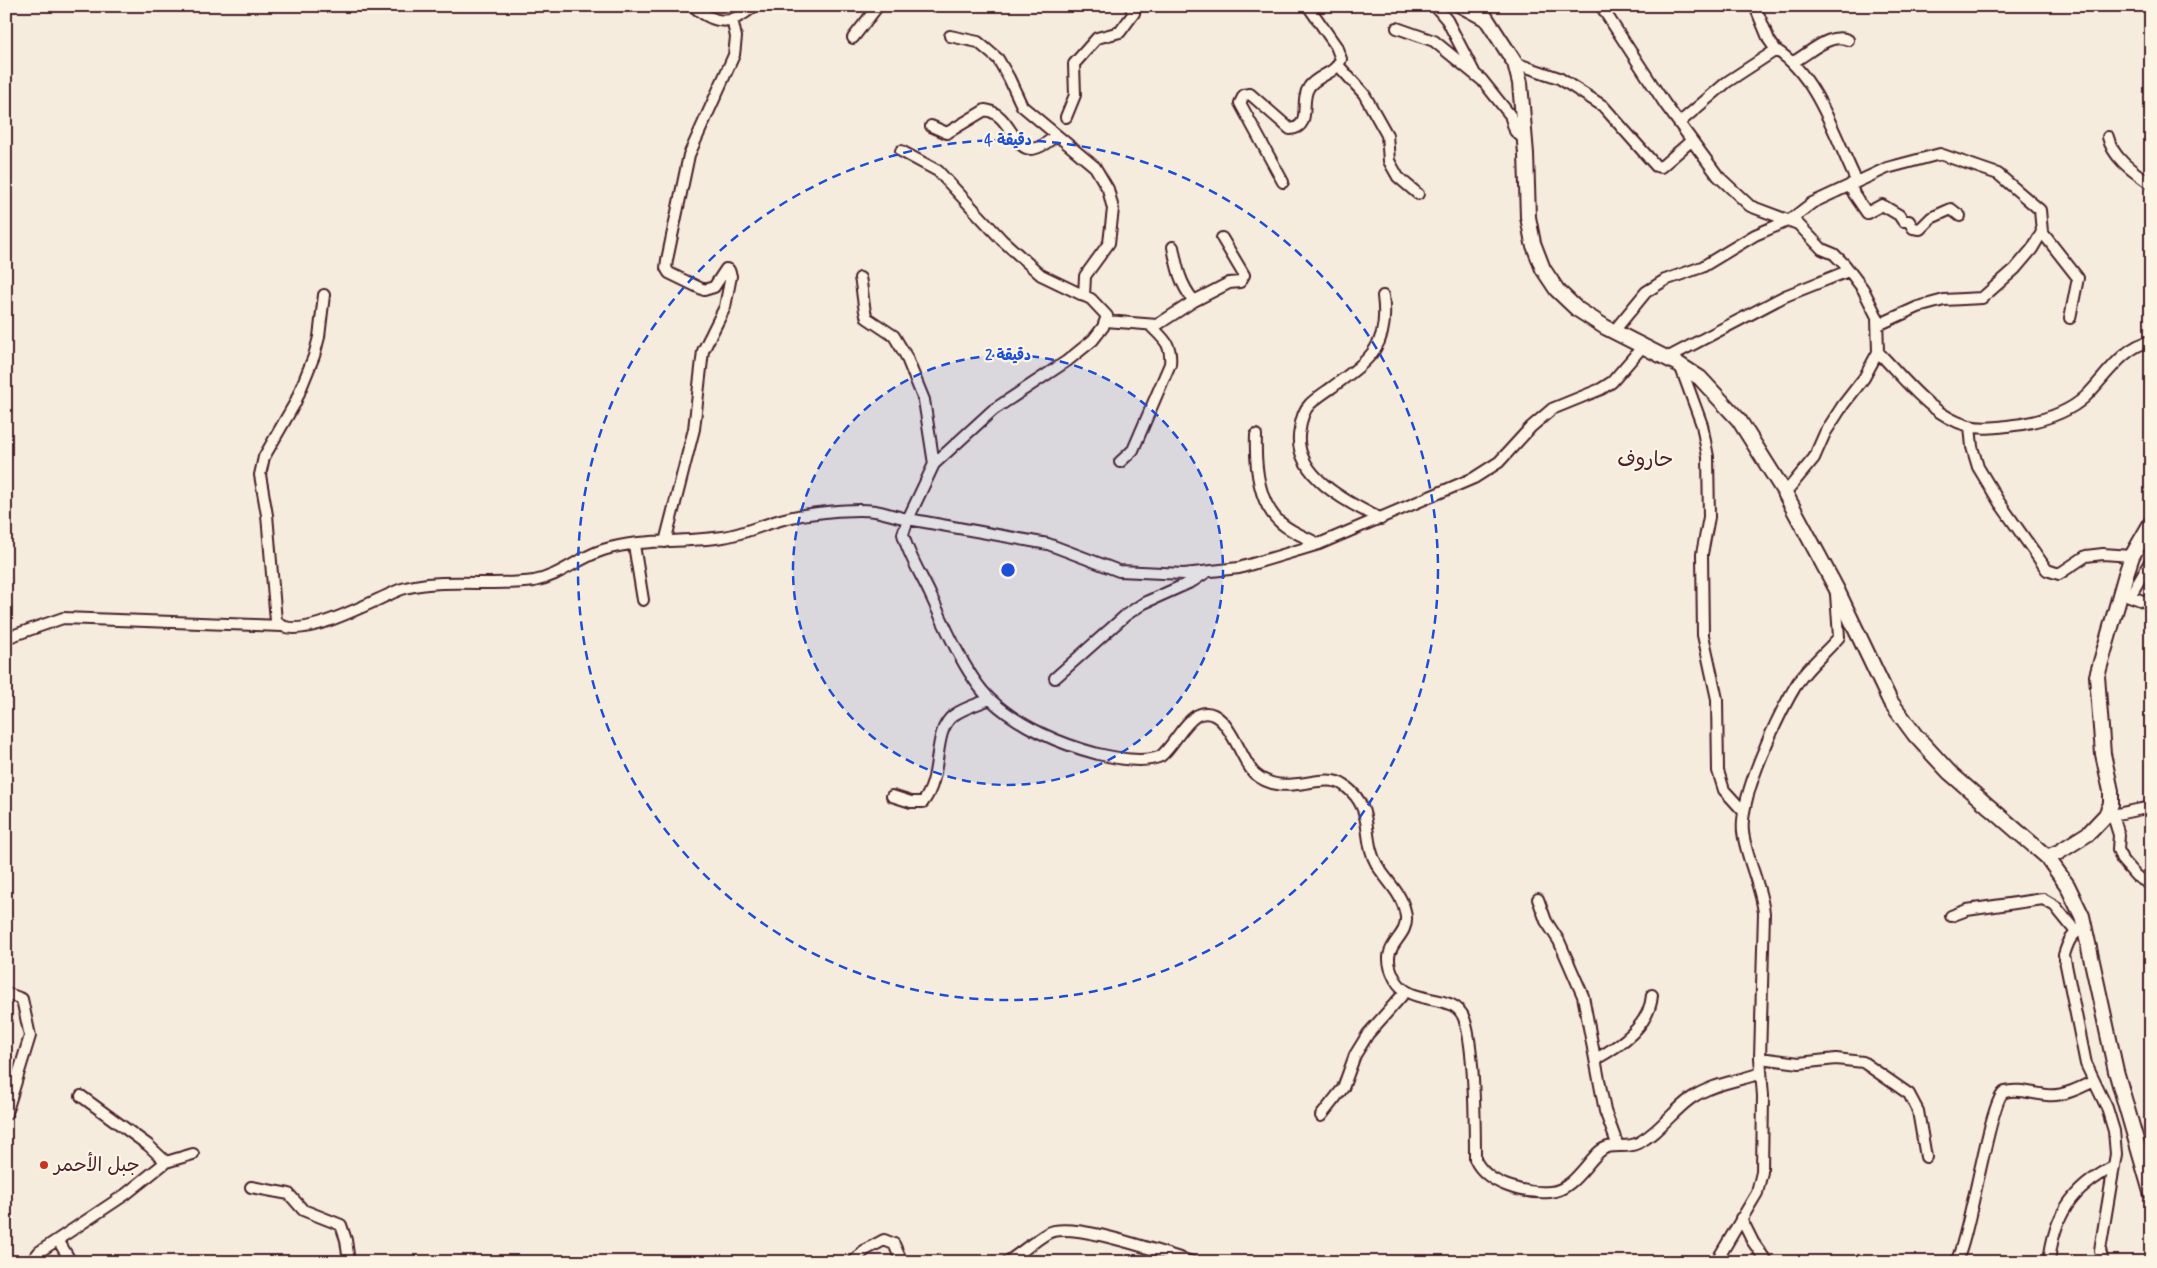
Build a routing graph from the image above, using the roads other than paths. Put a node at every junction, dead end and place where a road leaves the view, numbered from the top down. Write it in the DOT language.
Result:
graph roads {
  1 [pos="693,6"];
  2 [pos="754,6"];
  3 [pos="878,6"];
  4 [pos="1130,6"];
  5 [pos="1308,6"];
  6 [pos="1435,6"];
  7 [pos="1458,6"];
  8 [pos="1478,6"];
  9 [pos="1601,6"];
  10 [pos="1755,6"];
  11 [pos="732,19"];
  12 [pos="1488,22"];
  13 [pos="1397,28"];
  14 [pos="950,36"];
  15 [pos="853,38"];
  16 [pos="1848,40"];
  17 [pos="1776,50"];
  18 [pos="1793,62"];
  19 [pos="1515,63"];
  20 [pos="1338,65"];
  21 [pos="1475,75"];
  22 [pos="1066,117"];
  23 [pos="1679,123"];
  24 [pos="931,126"];
  25 [pos="1056,135"];
  26 [pos="2108,137"];
  27 [pos="1525,140"];
  28 [pos="1691,141"];
  29 [pos="901,151"];
  30 [pos="1284,182"];
  31 [pos="1854,183"];
  32 [pos="2151,184"];
  33 [pos="1418,194"];
  34 [pos="1960,216"];
  35 [pos="1790,220"];
  36 [pos="2042,232"];
  37 [pos="1222,238"];
  38 [pos="1173,247"];
  39 [pos="1848,271"];
  40 [pos="860,278"];
  41 [pos="324,295"];
  42 [pos="1084,296"];
  43 [pos="1383,296"];
  44 [pos="1194,301"];
  45 [pos="2070,318"];
  46 [pos="1106,321"];
  47 [pos="1150,325"];
  48 [pos="1878,325"];
  49 [pos="1614,331"];
  50 [pos="2151,341"];
  51 [pos="1644,346"];
  52 [pos="1878,352"];
  53 [pos="1666,358"];
  54 [pos="1680,365"];
  55 [pos="1970,426"];
  56 [pos="1256,434"];
  57 [pos="1120,462"];
  58 [pos="934,464"];
  59 [pos="1785,492"];
  60 [pos="908,519"];
  61 [pos="1380,520"];
  62 [pos="2151,523"];
  63 [pos="665,542"];
  64 [pos="1319,544"];
  65 [pos="634,545"];
  66 [pos="2132,556"];
  67 [pos="2151,560"];
  68 [pos="1204,573"];
  69 [pos="1836,588"];
  70 [pos="2126,595"];
  71 [pos="643,600"];
  72 [pos="2151,604"];
  73 [pos="282,626"];
  74 [pos="6,638"];
  75 [pos="1055,678"];
  76 [pos="990,699"];
  77 [pos="892,796"];
  78 [pos="2151,807"];
  79 [pos="1744,812"];
  80 [pos="2110,816"];
  81 [pos="2048,857"];
  82 [pos="2151,885"];
  83 [pos="1538,899"];
  84 [pos="1951,916"];
  85 [pos="2080,930"];
  86 [pos="1406,990"];
  87 [pos="6,994"];
  88 [pos="1652,995"];
  89 [pos="1760,1058"];
  90 [pos="1596,1059"];
  91 [pos="1761,1072"];
  92 [pos="2094,1081"];
  93 [pos="81,1096"];
  94 [pos="6,1114"];
  95 [pos="1321,1116"];
  96 [pos="1618,1146"];
  97 [pos="193,1154"];
  98 [pos="1926,1157"];
  99 [pos="166,1162"];
  100 [pos="2113,1167"];
  101 [pos="251,1187"];
  102 [pos="2151,1192"];
  103 [pos="1742,1218"];
  104 [pos="58,1240"];
  105 [pos="31,1262"];
  106 [pos="71,1262"];
  107 [pos="349,1262"];
  108 [pos="853,1262"];
  109 [pos="902,1262"];
  110 [pos="1007,1262"];
  111 [pos="1193,1262"];
  112 [pos="1716,1262"];
  113 [pos="1768,1262"];
  114 [pos="1956,1262"];
  115 [pos="2049,1262"];
  116 [pos="2103,1262"];
  1 -- 11 [label="street"];
  2 -- 11 [label="street"];
  3 -- 15 [label="street"];
  4 -- 22 [label="street"];
  5 -- 20 [label="street"];
  6 -- 21 [label="street"];
  7 -- 12 [label="street"];
  8 -- 12 [label="street"];
  9 -- 23 [label="street"];
  10 -- 17 [label="street"];
  11 -- 63 [label="street"];
  12 -- 19 [label="street"];
  13 -- 21 [label="street"];
  14 -- 25 [label="street"];
  16 -- 18 [label="street"];
  17 -- 18 [label="street"];
  17 -- 23 [label="street"];
  18 -- 31 [label="street"];
  19 -- 27 [label="street"];
  19 -- 28 [label="street"];
  20 -- 30 [label="street"];
  20 -- 33 [label="street"];
  21 -- 27 [label="street"];
  23 -- 28 [label="street"];
  24 -- 25 [label="street"];
  25 -- 42 [label="street"];
  26 -- 32 [label="street"];
  27 -- 49 [label="street"];
  28 -- 35 [label="street"];
  29 -- 42 [label="street"];
  31 -- 34 [label="street"];
  31 -- 35 [label="street"];
  31 -- 36 [label="street"];
  35 -- 39 [label="street"];
  35 -- 49 [label="street"];
  36 -- 45 [label="street"];
  36 -- 48 [label="street"];
  37 -- 44 [label="street"];
  38 -- 44 [label="street"];
  39 -- 48 [label="street"];
  39 -- 53 [label="street"];
  40 -- 58 [label="street"];
  41 -- 73 [label="street"];
  42 -- 46 [label="street"];
  43 -- 61 [label="street"];
  44 -- 47 [label="street"];
  46 -- 47 [label="street"];
  46 -- 58 [label="street"];
  47 -- 57 [label="street"];
  48 -- 52 [label="street"];
  49 -- 51 [label="street"];
  50 -- 55 [label="street"];
  51 -- 53 [label="street"];
  51 -- 61 [label="street"];
  52 -- 55 [label="street"];
  52 -- 59 [label="street"];
  53 -- 54 [label="street"];
  54 -- 59 [label="street"];
  54 -- 79 [label="street"];
  55 -- 66 [label="street"];
  56 -- 64 [label="street"];
  58 -- 60 [label="street"];
  59 -- 69 [label="street"];
  60 -- 63 [label="street"];
  60 -- 68 [label="street"];
  60 -- 76 [label="street"];
  61 -- 64 [label="street"];
  62 -- 66 [label="street"];
  63 -- 65 [label="street"];
  64 -- 68 [label="street"];
  65 -- 71 [label="street"];
  65 -- 73 [label="street"];
  66 -- 70 [label="street"];
  67 -- 70 [label="street"];
  68 -- 75 [label="street"];
  69 -- 79 [label="street"];
  69 -- 81 [label="street"];
  70 -- 72 [label="street"];
  70 -- 80 [label="street"];
  73 -- 74 [label="street"];
  76 -- 77 [label="street"];
  76 -- 86 [label="street"];
  78 -- 80 [label="street"];
  79 -- 89 [label="street"];
  80 -- 81 [label="street"];
  80 -- 82 [label="street"];
  81 -- 85 [label="street"];
  83 -- 90 [label="street"];
  84 -- 85 [label="street"];
  85 -- 92 [label="street"];
  85 -- 102 [label="street"];
  86 -- 95 [label="street"];
  86 -- 96 [label="street"];
  87 -- 94 [label="street"];
  88 -- 90 [label="street"];
  89 -- 91 [label="street"];
  89 -- 98 [label="street"];
  90 -- 96 [label="street"];
  91 -- 96 [label="street"];
  91 -- 103 [label="street"];
  92 -- 100 [label="street"];
  92 -- 114 [label="street"];
  93 -- 99 [label="street"];
  97 -- 99 [label="street"];
  99 -- 104 [label="street"];
  100 -- 115 [label="street"];
  100 -- 116 [label="street"];
  101 -- 107 [label="street"];
  103 -- 112 [label="street"];
  103 -- 113 [label="street"];
  104 -- 105 [label="street"];
  104 -- 106 [label="street"];
  108 -- 109 [label="street"];
  110 -- 111 [label="street"];
}
